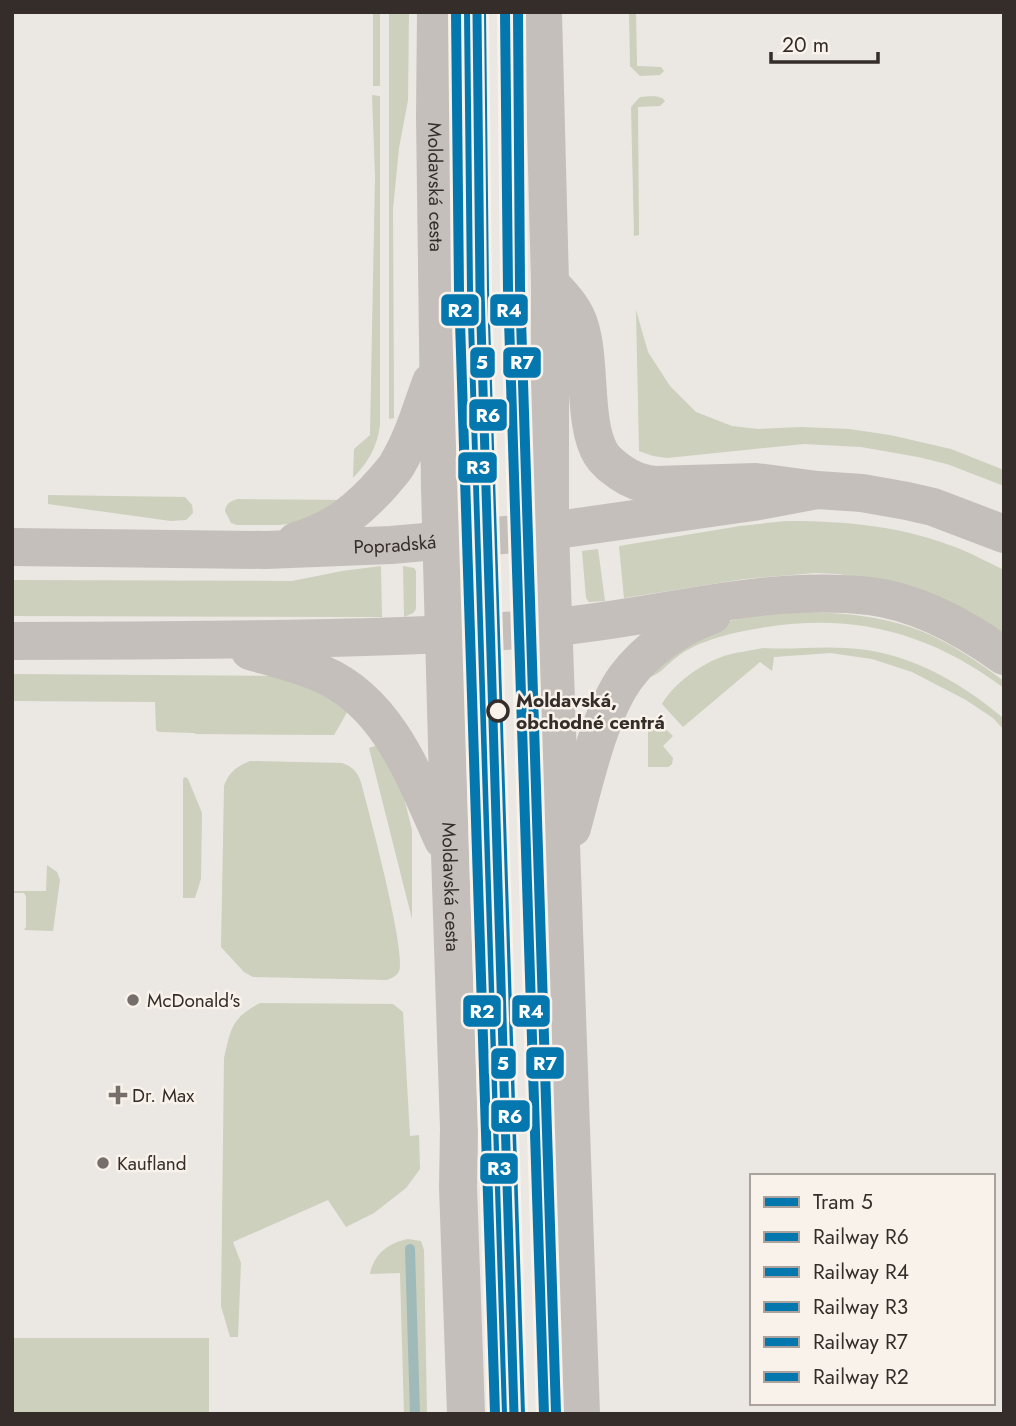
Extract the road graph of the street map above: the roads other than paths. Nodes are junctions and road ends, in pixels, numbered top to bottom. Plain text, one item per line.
1 (436, 12) edge
2 (543, 12) edge
3 (550, 283) junction
4 (440, 360) junction
5 (817, 490) junction
6 (550, 531) junction
7 (1004, 534) edge
8 (443, 540) junction
9 (12, 547) edge
10 (266, 550) junction
11 (773, 595) junction
12 (554, 627) junction
13 (444, 635) junction
14 (12, 641) edge
15 (214, 641) junction
16 (1004, 656) edge
17 (450, 854) junction
18 (562, 867) junction
19 (466, 1414) edge
20 (581, 1414) edge

1 - 4 street, Moldavská cesta
2 - 3 street
3 - 5 street
3 - 6 street
4 - 8 street, Moldavská cesta
4 - 10 street, Moldavská cesta
5 - 6 street, Popradská
5 - 7 street
6 - 8 street, Popradská
6 - 12 street
8 - 10 street, Popradská
8 - 13 street, Moldavská cesta
9 - 10 street, Popradská
11 - 12 street
11 - 16 street
11 - 18 street
12 - 13 street
12 - 18 street
13 - 15 street
13 - 17 street, Moldavská cesta
14 - 15 street
15 - 17 street
17 - 19 street, Moldavská cesta
18 - 20 street

